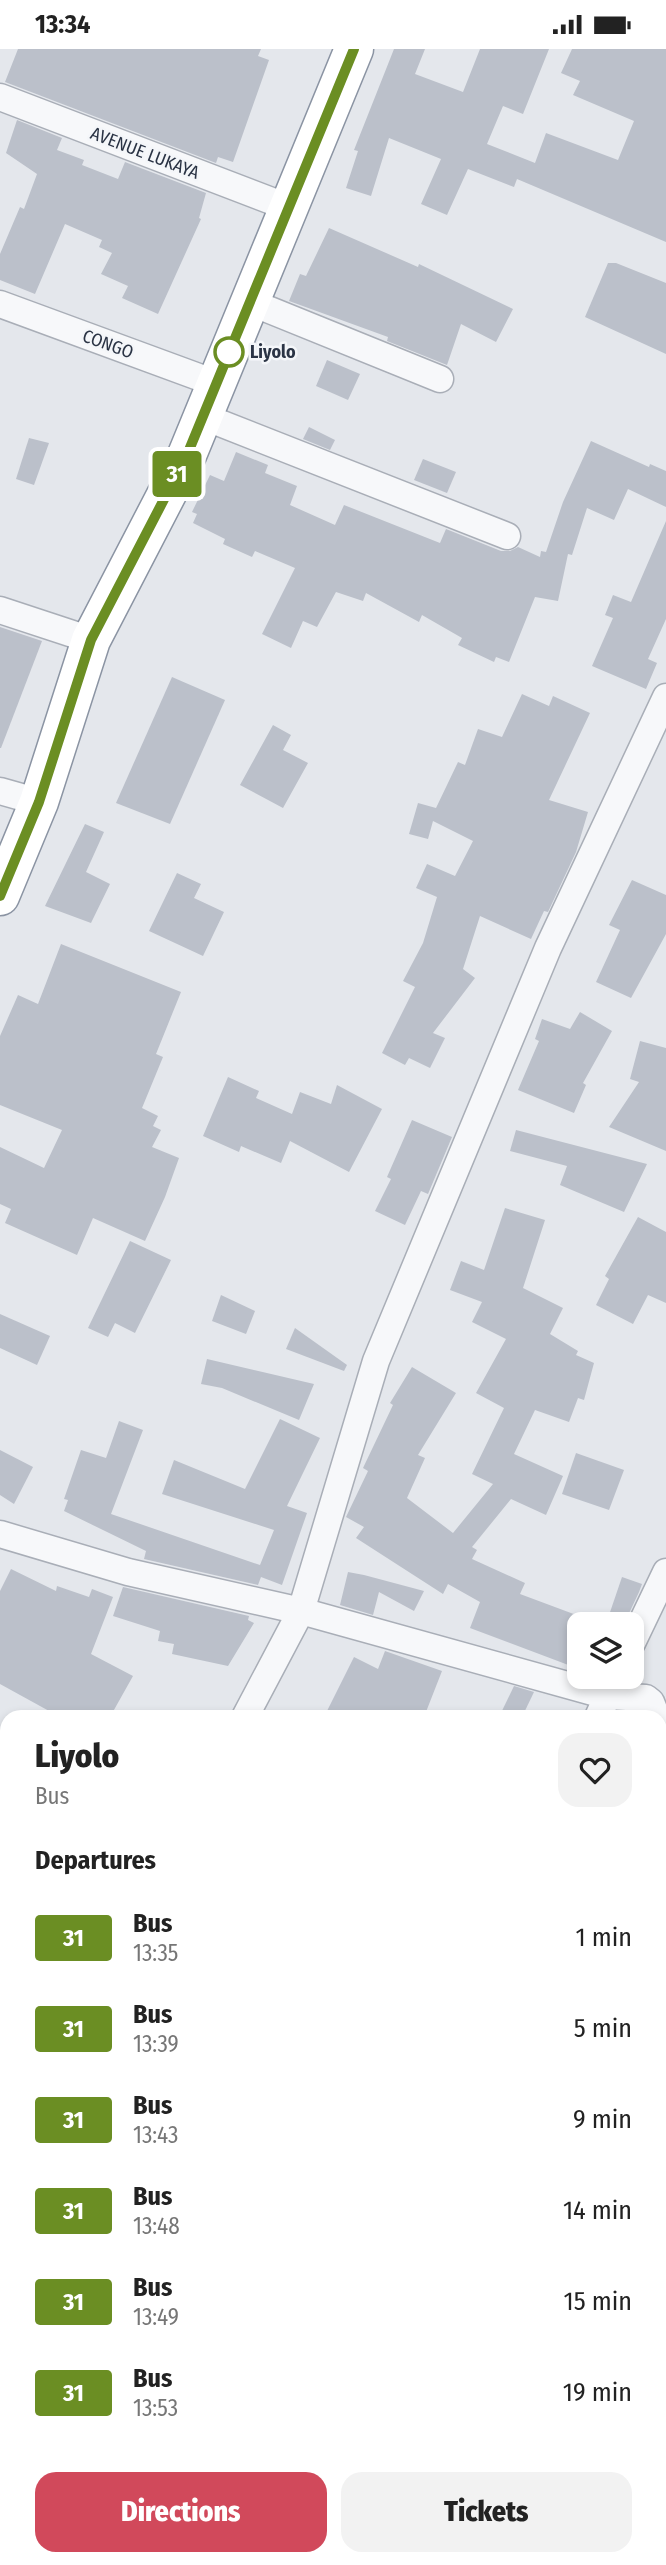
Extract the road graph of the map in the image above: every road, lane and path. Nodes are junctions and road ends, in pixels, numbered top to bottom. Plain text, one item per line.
1 (354, 49) edge
2 (0, 97) edge
3 (290, 208) junction
4 (250, 302) junction
5 (0, 304) edge
6 (440, 379) dead end
7 (209, 399) junction
8 (508, 536) dead end
9 (0, 610) edge
10 (91, 640) junction
11 (666, 697) edge
12 (0, 791) edge
13 (39, 802) junction
14 (0, 896) edge
15 (0, 1534) edge
16 (666, 1572) edge
17 (301, 1611) junction
18 (644, 1618) edge
19 (607, 1696) edge
20 (249, 1710) edge
21 (654, 1710) edge

1 - 3 highway
2 - 3 street, AVENUE LUKAYA
3 - 4 highway
4 - 6 street
4 - 7 highway
5 - 7 street, CONGO
7 - 8 street, CONGO
7 - 10 highway
9 - 10 street
10 - 13 highway
11 - 17 street
12 - 13 street
13 - 14 highway
15 - 17 street
16 - 18 street
17 - 19 street
17 - 20 street
19 - 21 street

